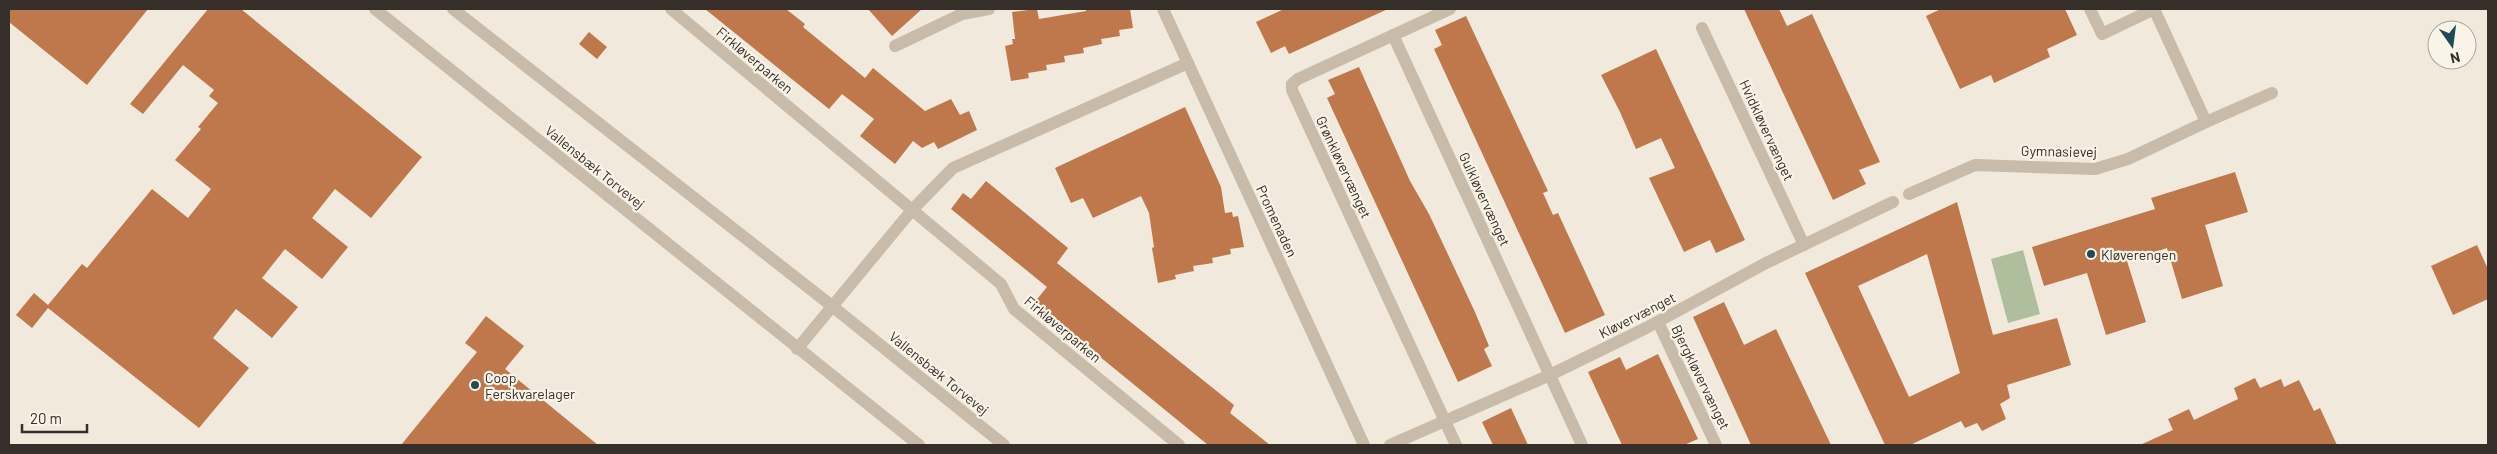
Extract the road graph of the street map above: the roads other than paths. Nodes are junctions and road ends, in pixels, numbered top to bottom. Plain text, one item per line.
1 (375, 9) edge
2 (453, 9) edge
3 (671, 9) edge
4 (989, 9) edge
5 (1163, 9) edge
6 (1450, 9) edge
7 (2090, 9) edge
8 (2154, 9) edge
9 (1702, 28) dead end
10 (1393, 35) junction
11 (895, 46) dead end
12 (1188, 63) junction
13 (2272, 93) dead end
14 (2206, 122) junction
15 (1909, 194) dead end
16 (1892, 202) dead end
17 (912, 210) junction
18 (1804, 246) junction
19 (832, 306) junction
20 (1658, 322) junction
21 (797, 349) junction
22 (1550, 375) junction
23 (1445, 421) junction
24 (918, 445) edge
25 (1004, 445) edge
26 (1178, 445) edge
27 (1364, 445) edge
28 (1390, 445) edge
29 (1456, 445) edge
30 (1582, 445) edge
31 (1716, 445) edge

1 - 21 street, Vallensbæk Torvevej
2 - 19 street, Vallensbæk Torvevej
3 - 17 street, Firkløverparken
4 - 11 street
5 - 12 street, Promenaden
6 - 10 street, Grønkløvervænget
7 - 8 street
8 - 14 street
9 - 18 street, Hvidkløvervænget
10 - 22 street, Gulkløvervænget
10 - 23 street, Grønkløvervænget
12 - 17 street
12 - 27 street, Promenaden
13 - 14 street, Gymnasievej
14 - 15 street, Gymnasievej
16 - 18 street, Kløvervænget
17 - 19 street
17 - 26 street, Firkløverparken
18 - 20 street, Kløvervænget
19 - 21 street
19 - 25 street, Vallensbæk Torvevej
20 - 22 street, Kløvervænget
20 - 31 street, Bjergkløvervænget
21 - 24 street, Vallensbæk Torvevej
22 - 23 street, Kløvervænget
22 - 30 street, Gulkløvervænget
23 - 28 street, Kløvervænget
23 - 29 street

